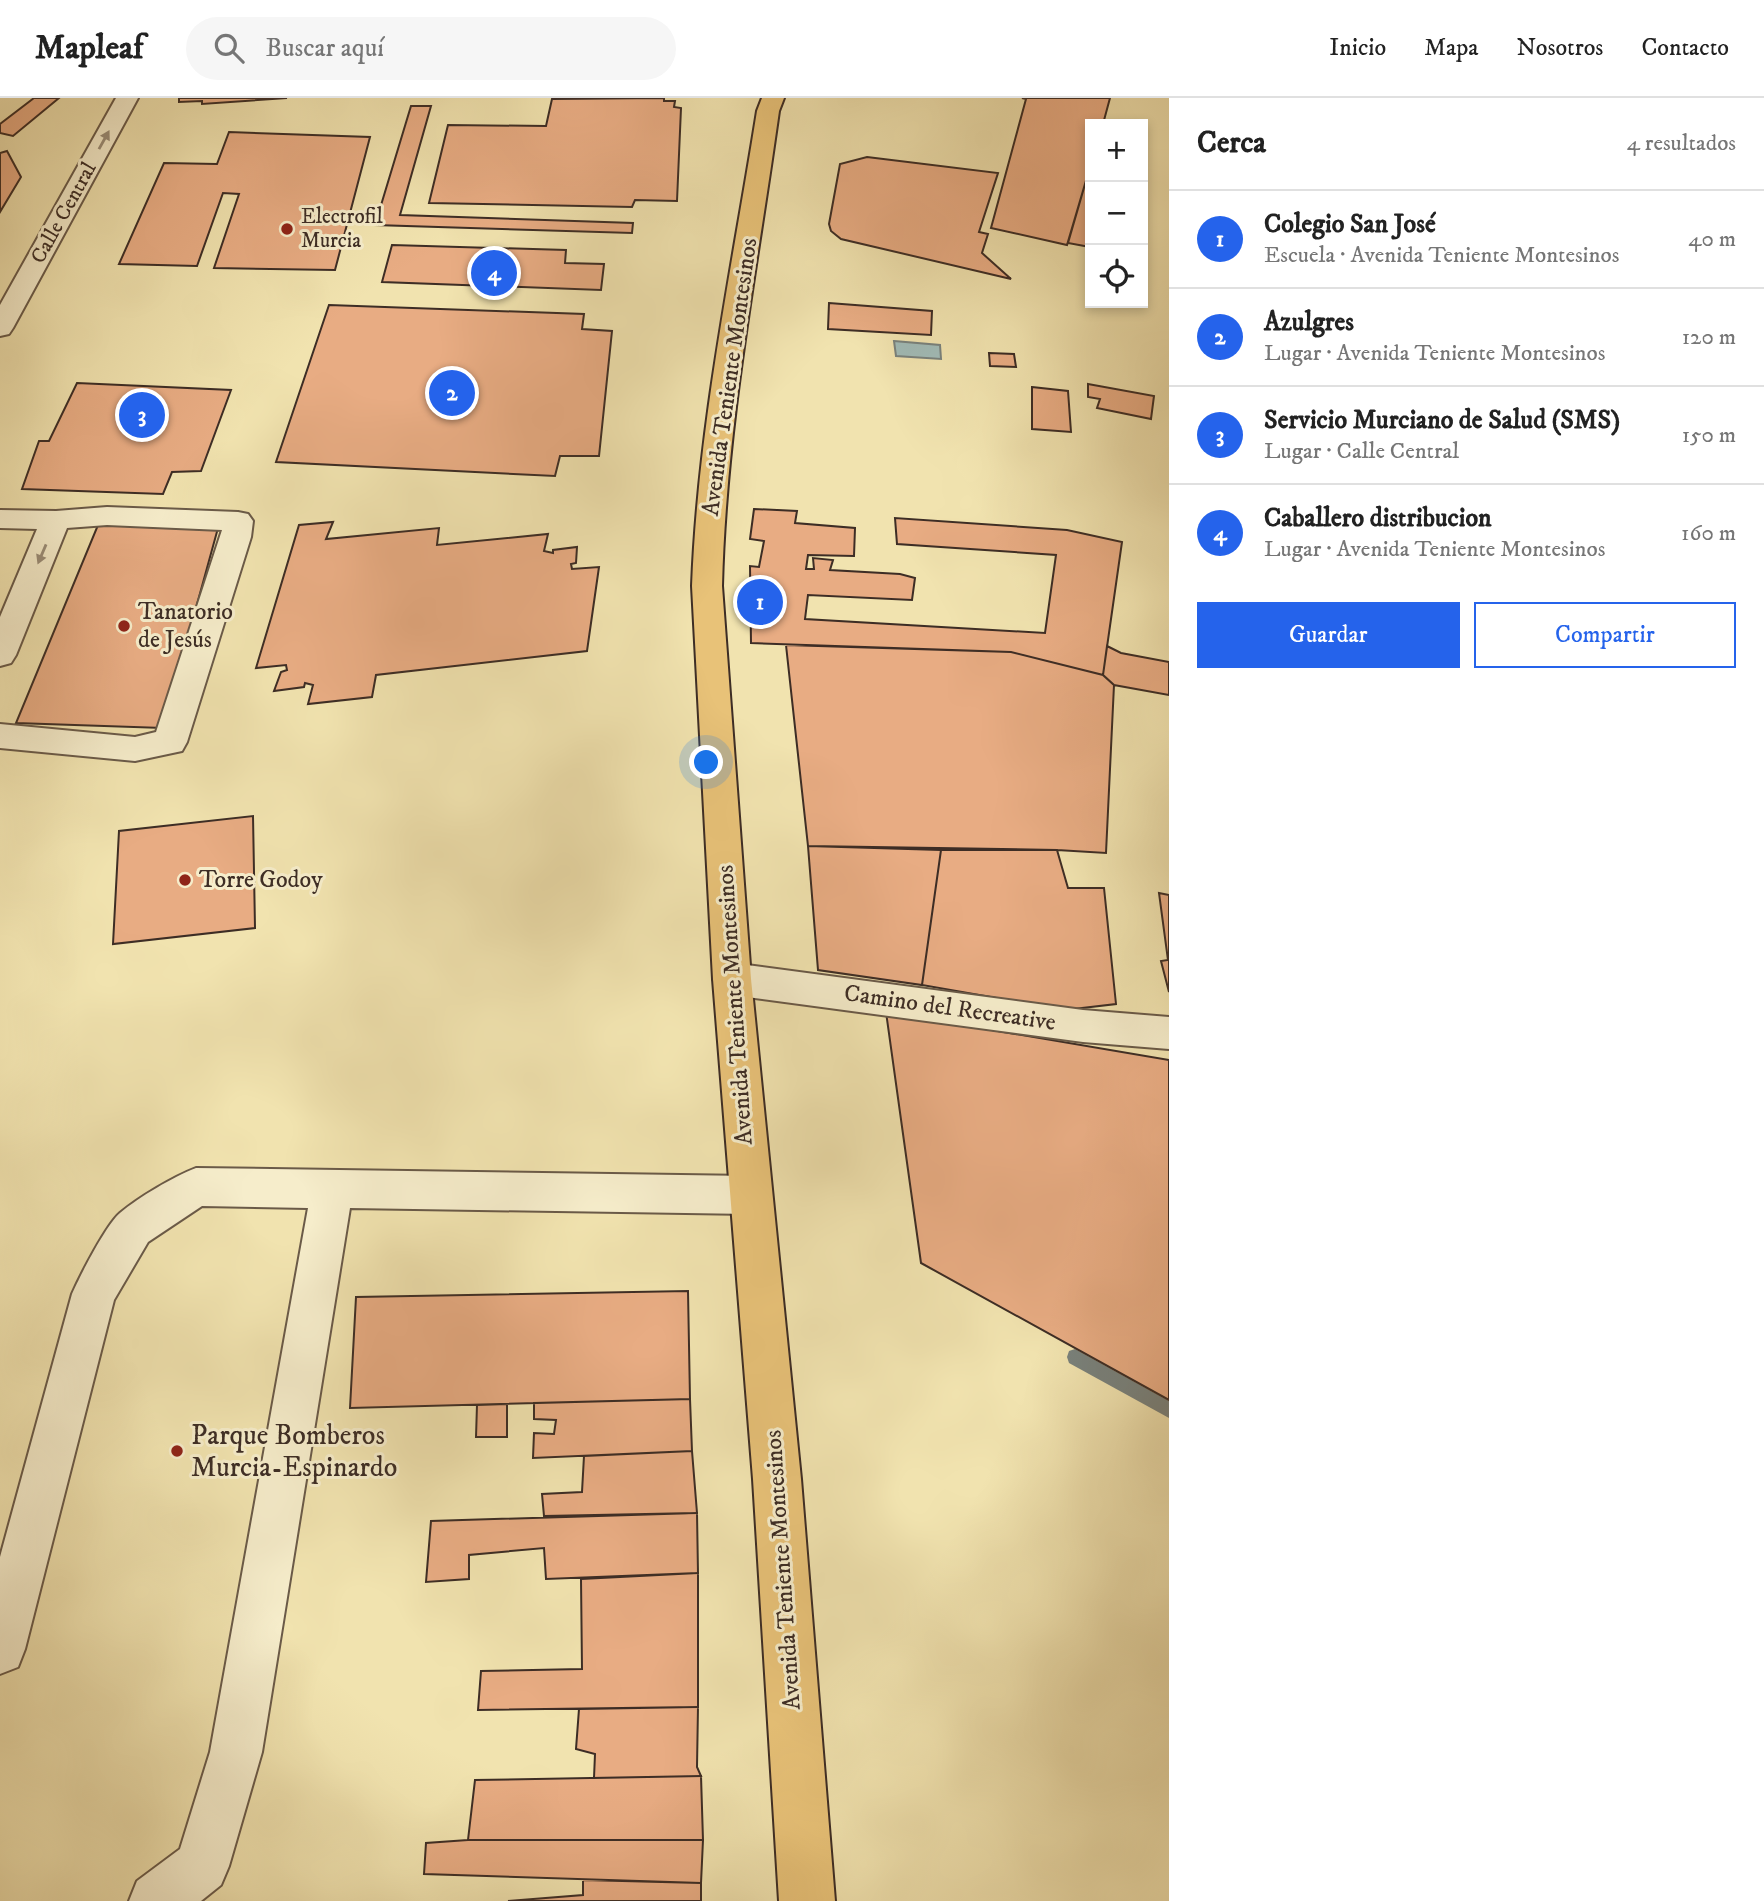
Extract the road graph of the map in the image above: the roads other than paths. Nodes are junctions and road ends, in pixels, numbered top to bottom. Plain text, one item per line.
1 (127, 98) edge
2 (769, 102) edge
3 (0, 328) edge
4 (0, 519) edge
5 (56, 520) junction
6 (0, 655) edge
7 (0, 736) edge
8 (732, 979) junction
9 (1169, 1032) edge
10 (332, 1189) junction
11 (750, 1195) junction
12 (0, 1649) edge
13 (157, 1901) edge
14 (807, 1901) edge

3 -> 1 street, Calle Central
2 - 8 main road, Avenida Teniente Montesinos
4 - 5 street
5 -> 6 street
5 - 7 street
8 - 9 street, Camino del Recreative
8 - 11 main road, Avenida Teniente Montesinos
10 - 11 street
10 - 12 street
10 - 13 street
11 - 14 main road, Avenida Teniente Montesinos

